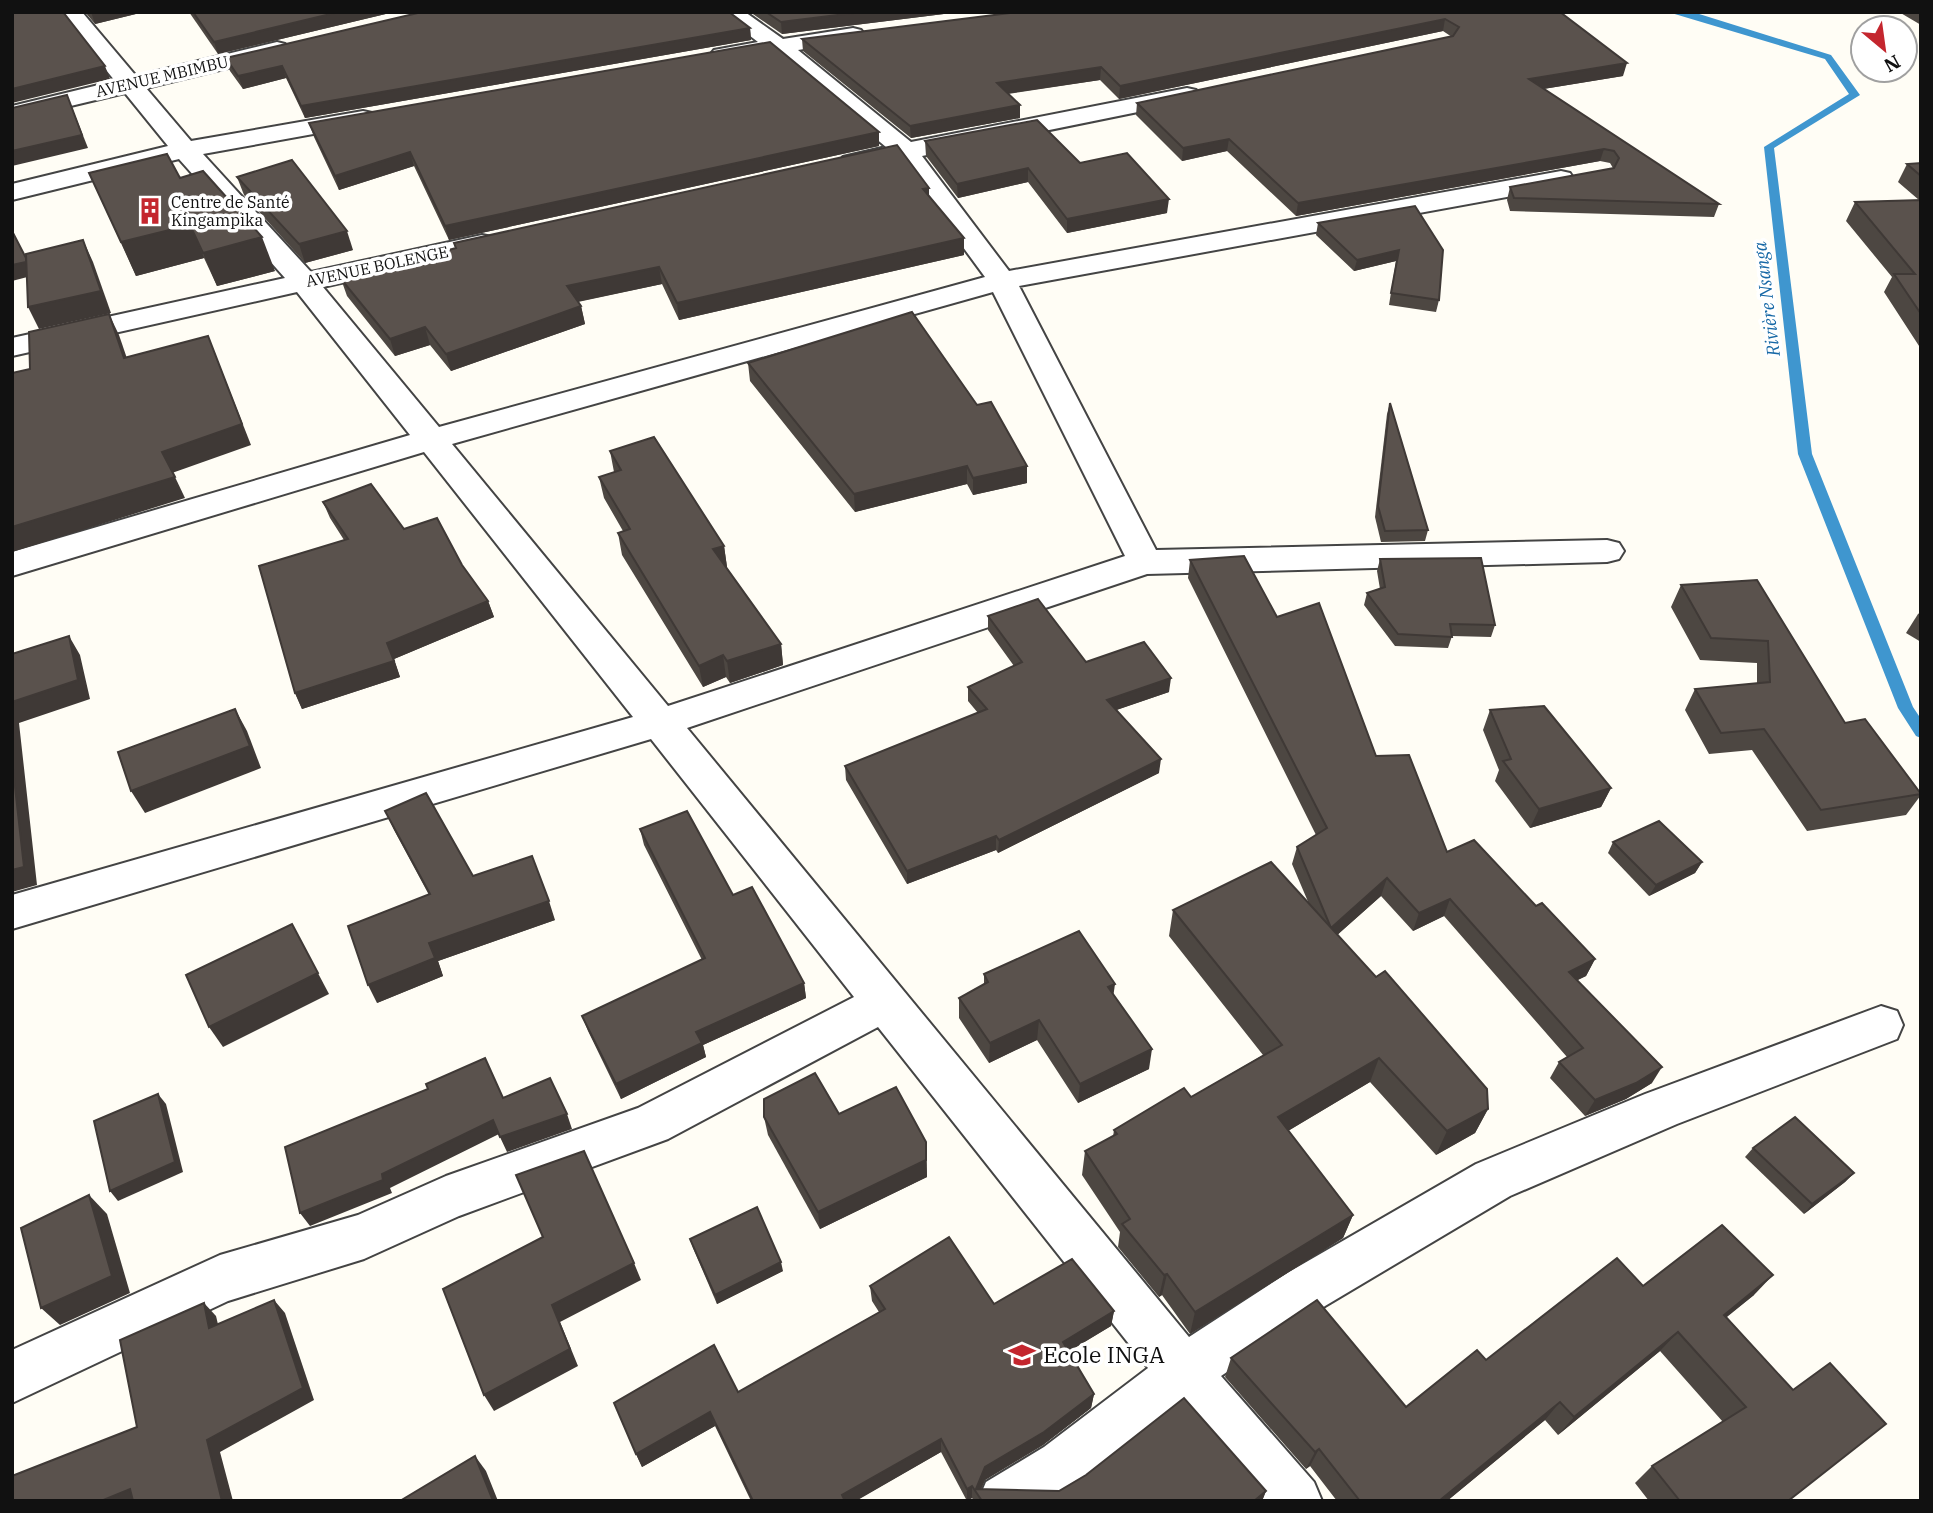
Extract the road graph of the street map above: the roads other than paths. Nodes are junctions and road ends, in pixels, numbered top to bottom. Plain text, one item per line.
1 (70, 12) edge
2 (730, 12) edge
3 (874, 33) edge
4 (303, 43) edge
5 (777, 45) junction
6 (695, 60) edge
7 (131, 83) junction
8 (1216, 89) edge
9 (12, 113) edge
10 (391, 113) edge
11 (185, 150) junction
12 (905, 150) junction
13 (823, 168) edge
14 (1586, 174) edge
15 (12, 192) edge
16 (509, 237) edge
17 (1002, 281) junction
18 (304, 282) junction
19 (12, 347) edge
20 (429, 440) junction
21 (1607, 551) dead end
22 (1145, 562) junction
23 (12, 564) edge
24 (659, 723) junction
25 (12, 912) edge
26 (886, 1002) junction
27 (1881, 1025) dead end
28 (1183, 1371) junction
29 (12, 1377) edge
30 (1005, 1501) edge
31 (1295, 1501) edge

1 - 7 street
2 - 5 street
3 - 5 street
4 - 7 street, AVENUE MBIMBU
5 - 6 street
5 - 12 street
7 - 9 street, AVENUE MBIMBU
7 - 11 street
8 - 12 street
10 - 11 street
11 - 15 street
11 - 18 street
12 - 13 street
12 - 17 street
14 - 17 street
16 - 18 street, AVENUE BOLENGE
17 - 20 street
17 - 22 street
18 - 19 street, AVENUE BOLENGE
18 - 20 street
20 - 23 street
20 - 24 street
21 - 22 street
22 - 24 street
24 - 25 street
24 - 26 street
26 - 28 street
26 - 29 street
27 - 28 street
28 - 30 street
28 - 31 street

